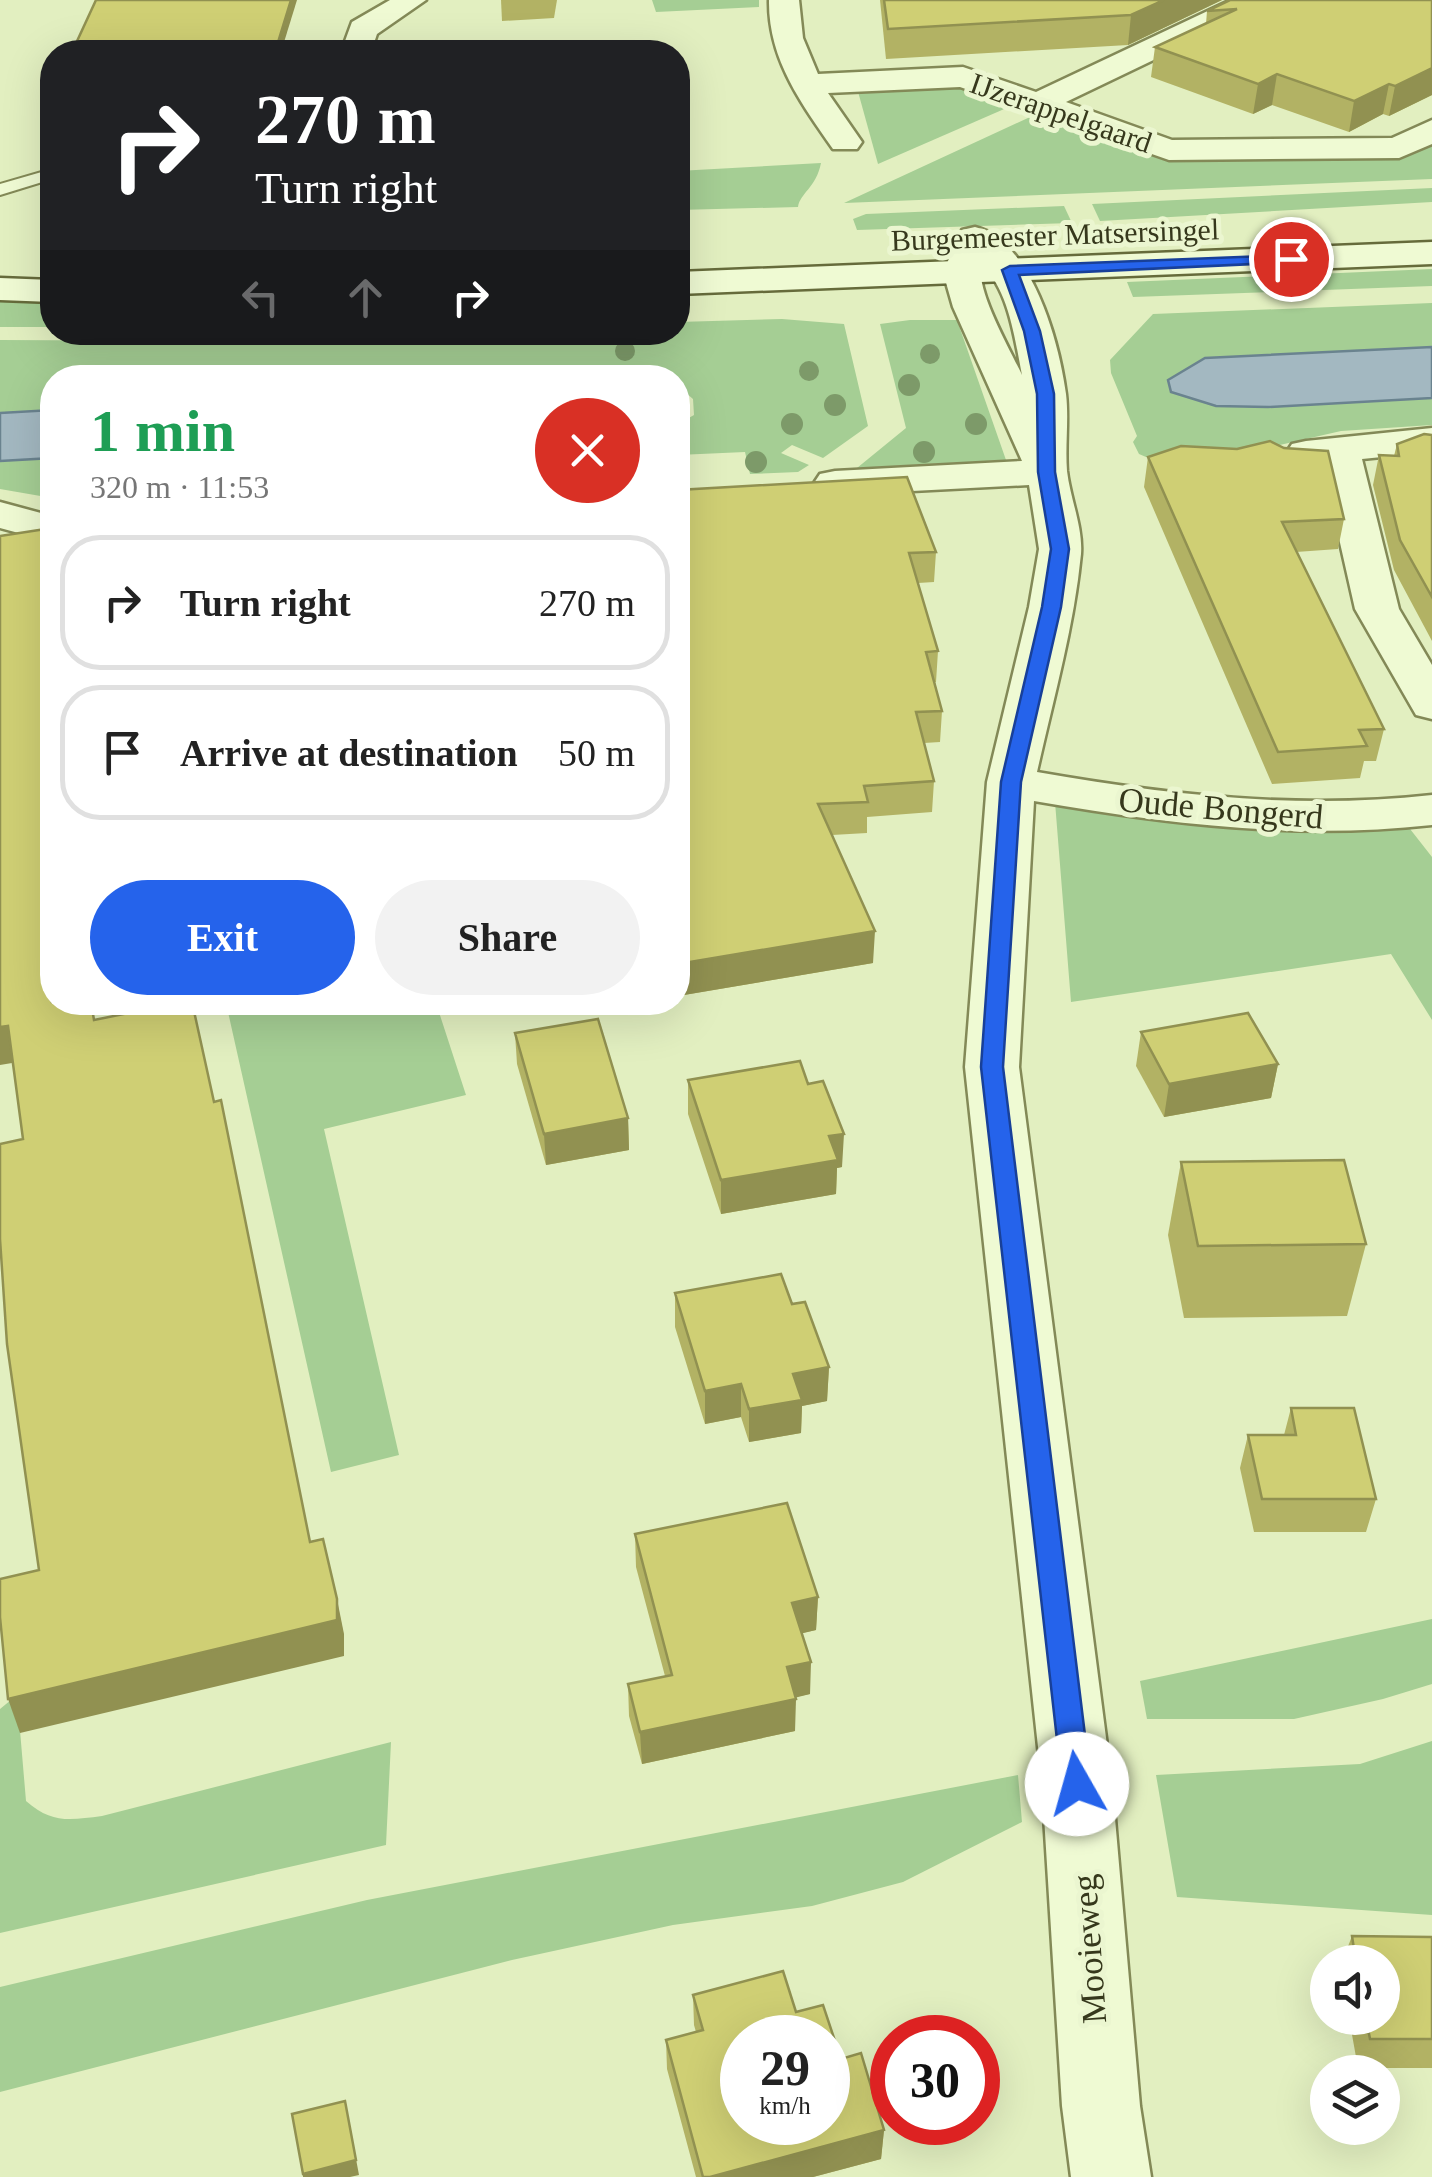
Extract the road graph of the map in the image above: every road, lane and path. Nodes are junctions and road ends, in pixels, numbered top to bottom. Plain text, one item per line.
1 (412, 0) edge
2 (784, 0) edge
3 (1255, 0) edge
4 (359, 40) edge
5 (806, 84) junction
6 (1039, 103) junction
7 (1432, 130) edge
8 (844, 142) dead end
9 (40, 178) edge
10 (0, 190) edge
11 (1432, 220) edge
12 (975, 238) junction
13 (775, 245) dead end
14 (1432, 253) edge
15 (1010, 270) junction
16 (961, 272) junction
17 (690, 282) edge
18 (0, 289) edge
19 (40, 291) edge
20 (1432, 440) edge
21 (1340, 452) junction
22 (1263, 455) edge
23 (1046, 472) junction
24 (789, 486) edge
25 (0, 515) edge
26 (40, 528) edge
27 (40, 535) edge
28 (0, 543) edge
29 (1432, 704) edge
30 (1011, 782) junction
31 (1432, 810) edge
32 (1111, 2177) edge

1 - 4 street
2 - 5 street
3 - 6 street
5 - 6 street, IJzerappelgaard
5 - 8 street
6 - 7 street, IJzerappelgaard
9 - 10 lane
11 - 12 street, Burgemeester Matsersingel
12 - 13 street, Burgemeester Matsersingel
12 - 15 street, Mooieweg
12 - 16 street
14 - 15 street, Burgemeester Matsersingel
15 - 16 street, Burgemeester Matsersingel
15 - 23 street, Mooieweg
16 - 17 street, Burgemeester Matsersingel
16 - 23 street, Mooieweg
18 - 19 street
20 - 21 street
21 - 22 street
21 - 29 street
23 - 24 street
23 - 30 street, Mooieweg
25 - 26 street
27 - 28 street
30 - 31 street, Oude Bongerd
30 - 32 street, Mooieweg

